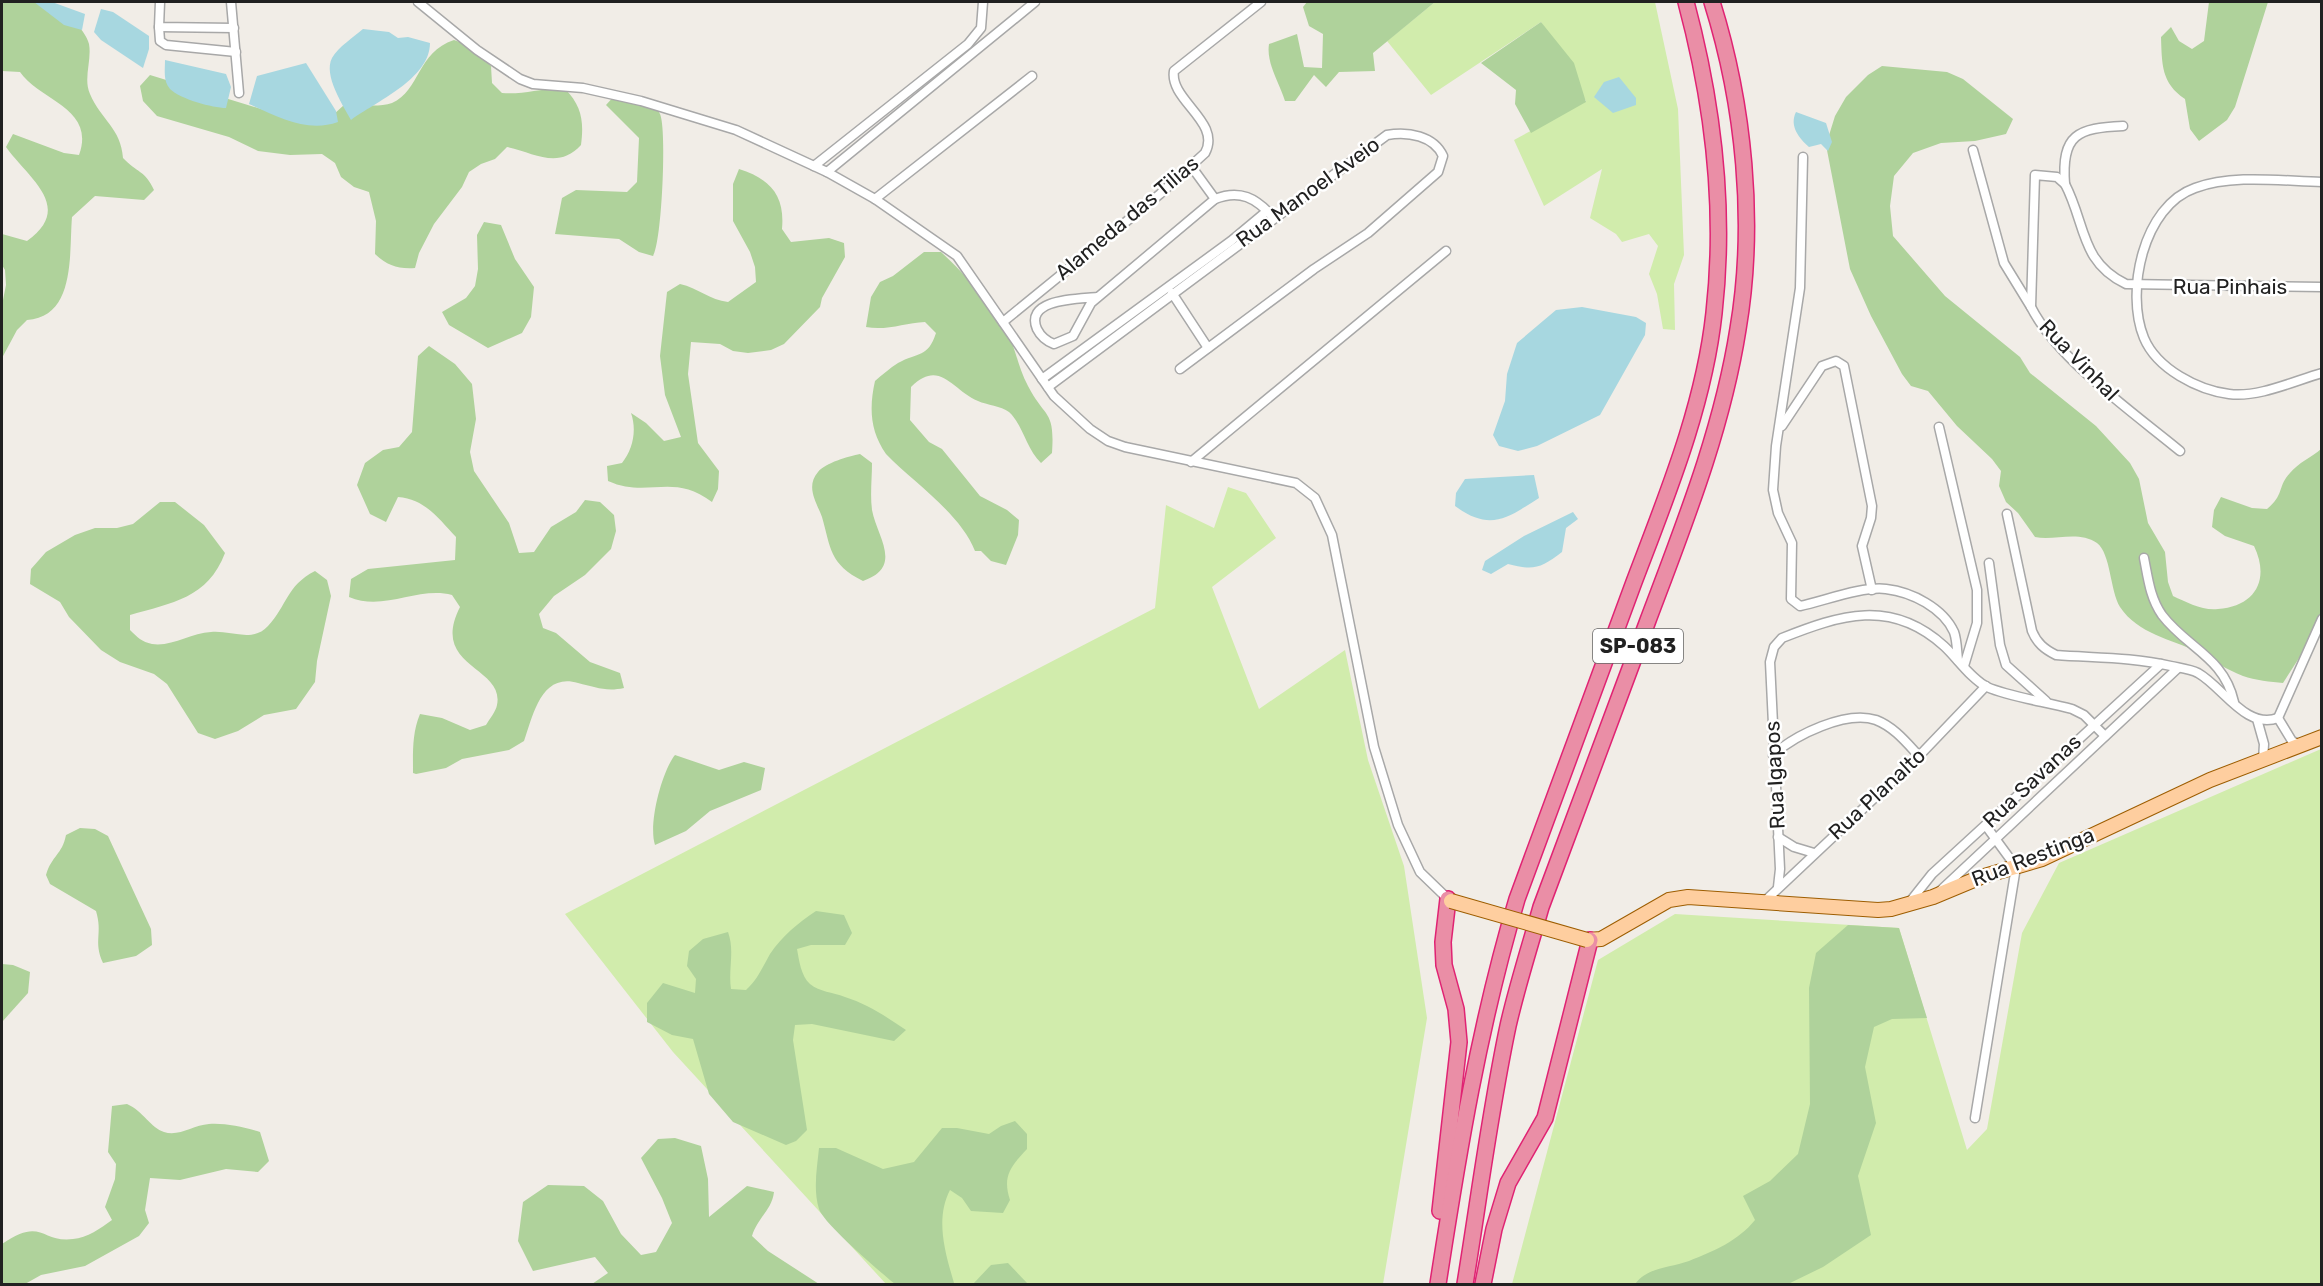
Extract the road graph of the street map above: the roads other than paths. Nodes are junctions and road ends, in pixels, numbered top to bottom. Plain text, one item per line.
1 (160, 2) edge
2 (231, 2) edge
3 (418, 2) edge
4 (983, 2) edge
5 (1035, 2) edge
6 (1261, 2) edge
7 (1686, 2) edge
8 (1712, 2) edge
9 (159, 27) junction
10 (234, 28) junction
11 (236, 52) junction
12 (1032, 76) dead end
13 (239, 93) dead end
14 (2123, 126) dead end
15 (1973, 150) dead end
16 (1803, 157) dead end
17 (813, 166) junction
18 (1191, 166) junction
19 (827, 172) junction
20 (2322, 182) edge
21 (2065, 184) junction
22 (875, 199) junction
23 (1215, 199) junction
24 (1270, 214) junction
25 (1446, 251) dead end
26 (2138, 286) junction
27 (2322, 287) edge
28 (1172, 293) junction
29 (1097, 297) junction
30 (2031, 307) junction
31 (1003, 322) junction
32 (1208, 348) junction
33 (1180, 369) dead end
34 (2322, 373) edge
35 (1042, 379) junction
36 (1048, 387) junction
37 (1939, 427) dead end
38 (1780, 429) junction
39 (2180, 451) dead end
40 (1191, 462) junction
41 (2007, 514) dead end
42 (2144, 558) dead end
43 (1989, 563) dead end
44 (1872, 590) junction
45 (2322, 619) edge
46 (1961, 663) junction
47 (2161, 664) junction
48 (2178, 668) junction
49 (1986, 686) junction
50 (2046, 701) junction
51 (2234, 702) junction
52 (2278, 718) junction
53 (2257, 719) junction
54 (2094, 724) junction
55 (2105, 736) junction
56 (2322, 737) edge
57 (2300, 745) junction
58 (1773, 755) junction
59 (1919, 756) junction
60 (2263, 760) junction
61 (1986, 826) junction
62 (1778, 837) junction
63 (1996, 840) junction
64 (1814, 853) junction
65 (2016, 867) junction
66 (1778, 887) junction
67 (1933, 897) junction
68 (1449, 900) junction
69 (1766, 900) junction
70 (1909, 903) junction
71 (1589, 940) junction
72 (1975, 1118) dead end
73 (1436, 1284) edge
74 (1465, 1284) edge
75 (1483, 1284) edge

1 - 9 street
2 - 10 street
3 - 17 street
4 - 17 street
5 - 19 street
6 - 18 street, Alameda das Tilias
7 - 73 highway, SP-083
8 - 74 highway, SP-083
9 - 10 street
9 - 11 street
10 - 11 street
11 - 13 street
12 - 22 street
14 - 21 street
15 - 30 street
16 - 38 street
17 - 19 street
18 - 23 street
18 - 31 street, Alameda das Tilias
19 - 22 street
20 - 26 street
21 - 26 street
21 - 30 street, Rua Vinhal
22 - 31 street
23 - 24 street
23 - 29 street
24 - 28 street, Rua Manoel Aveio
24 - 32 street, Rua Manoel Aveio
24 - 35 street
25 - 40 street
26 - 27 street, Rua Pinhais
26 - 34 street
28 - 32 street
28 - 36 street, Rua Manoel Aveio
29 - 29 street
30 - 39 street, Rua Vinhal
31 - 35 street
32 - 33 street, Rua Manoel Aveio
35 - 36 street
36 - 40 street
37 - 46 street
38 - 44 street
38 - 44 street
40 - 68 street
41 - 47 street
42 - 51 street
43 - 50 street
44 - 46 street
45 - 52 street
46 - 49 street
46 - 58 street, Rua Igapos
47 - 48 street
47 - 54 street, Rua Savanas
48 - 51 street
48 - 55 street, Rua Savanas
49 - 50 street
49 - 59 street, Rua Planalto
50 - 54 street
51 - 53 street
52 - 53 street
52 - 57 street
53 - 60 street
54 - 55 street
54 - 61 street, Rua Savanas
55 - 63 street, Rua Savanas
56 - 57 main road, Rua Restinga
57 - 60 main road, Rua Restinga
58 - 59 street
58 - 62 street, Rua Igapos
59 - 64 street, Rua Planalto
60 - 65 main road, Rua Restinga
61 - 63 street
61 - 70 street, Rua Savanas
62 - 64 street
62 - 66 street, Rua Igapos
63 - 65 street
63 - 67 street, Rua Savanas
64 - 66 street, Rua Planalto
65 - 67 main road, Rua Restinga
65 - 72 street
66 - 69 street, Rua Planalto
67 - 70 main road, Rua Restinga
68 - 71 main road, bridge
68 - 73 highway
69 - 70 main road, Rua Restinga
69 - 71 main road, Rua Restinga
71 - 75 highway

